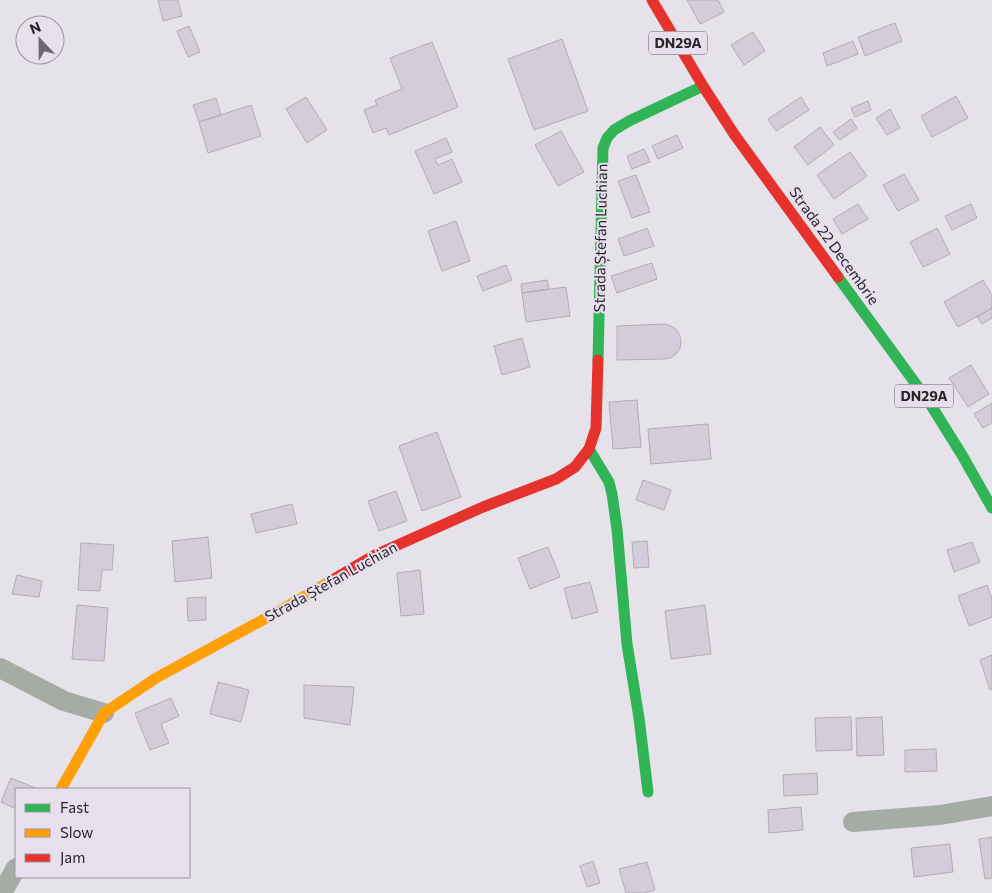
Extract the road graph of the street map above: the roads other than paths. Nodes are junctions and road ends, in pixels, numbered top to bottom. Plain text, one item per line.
1 (652, 0) edge
2 (704, 86) junction
3 (589, 449) junction
4 (992, 508) edge
5 (0, 668) edge
6 (104, 713) junction
7 (61, 788) edge
8 (648, 792) dead end
9 (992, 806) edge
10 (854, 822) dead end
11 (15, 870) edge
12 (2, 893) edge

1 - 2 street, Strada 22 Decembrie / DN29A
2 - 3 street, Strada Ștefan Luchian
2 - 4 street, Strada 22 Decembrie / DN29A
3 - 6 street, Strada Ștefan Luchian
3 - 8 street
5 - 6 street
6 - 7 street, Strada Ștefan Luchian
9 - 10 street
11 - 12 street

